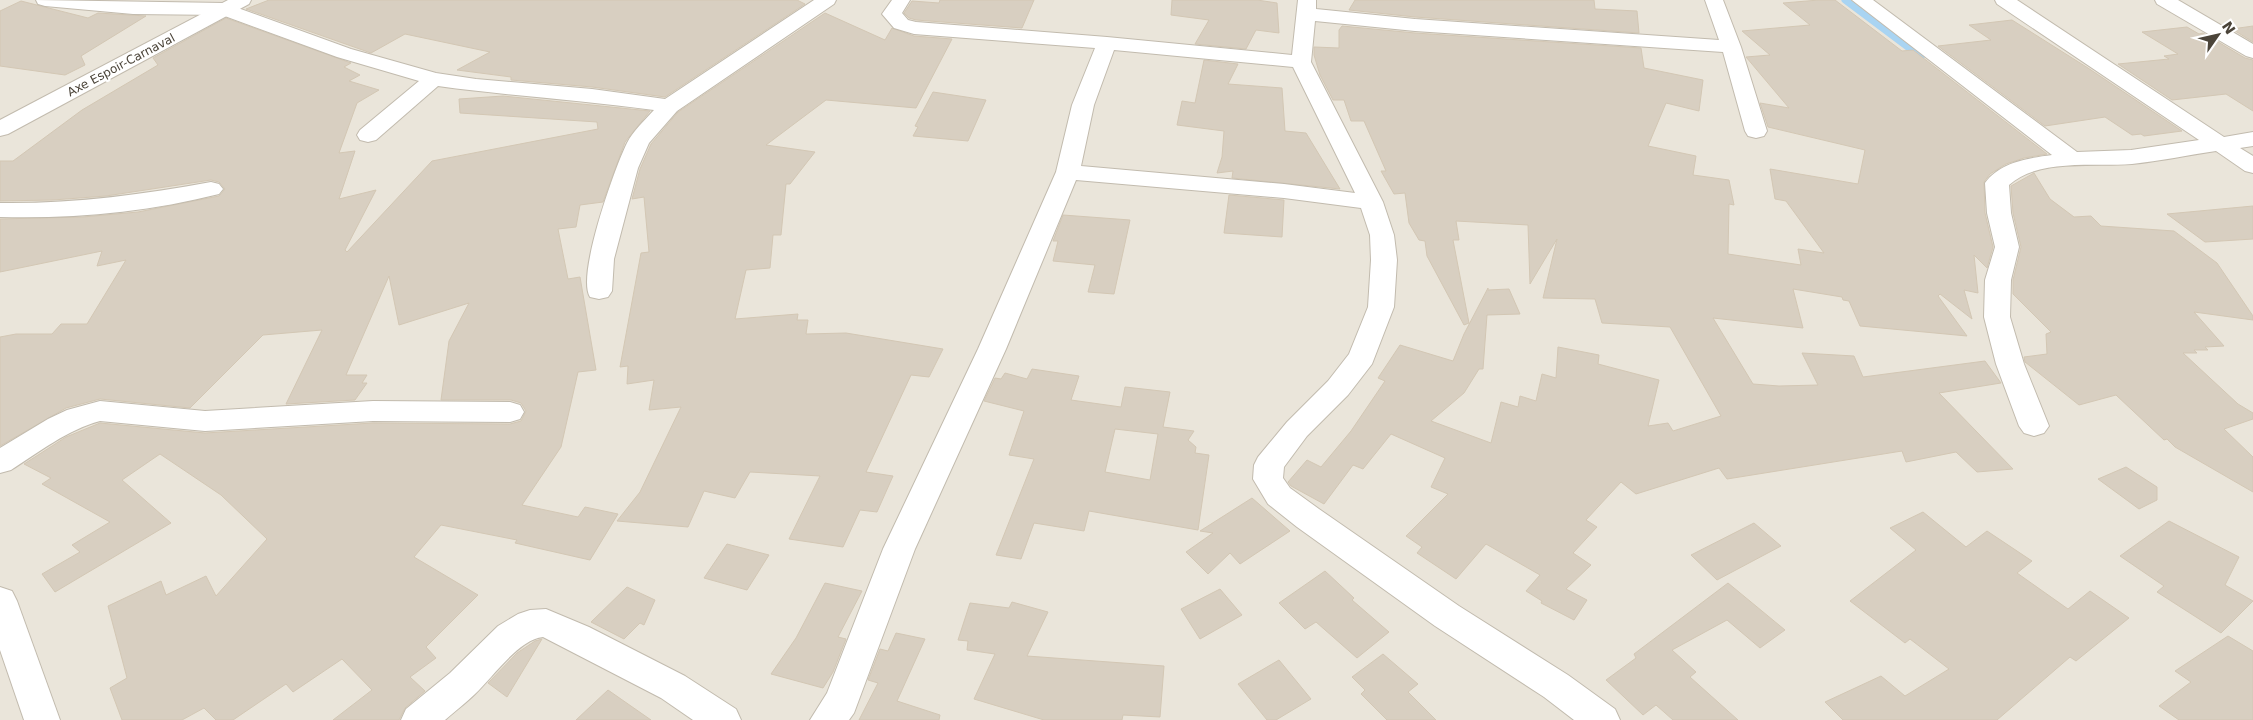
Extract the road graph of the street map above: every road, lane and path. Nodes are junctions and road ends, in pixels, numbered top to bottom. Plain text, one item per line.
1 (45, 0) edge
2 (827, 0) edge
3 (901, 0) edge
4 (1714, 0) edge
5 (1861, 0) edge
6 (2004, 0) edge
7 (2164, 0) edge
8 (233, 5) edge
9 (1307, 7) edge
10 (1107, 43) junction
11 (1731, 47) junction
12 (2253, 52) edge
13 (1301, 62) junction
14 (434, 79) junction
15 (669, 106) junction
16 (0, 129) edge
17 (1756, 131) dead end
18 (368, 134) dead end
19 (2253, 139) edge
20 (2219, 143) junction
21 (2072, 159) junction
22 (2253, 166) edge
23 (1068, 172) junction
24 (211, 189) dead end
25 (1371, 202) junction
26 (0, 210) edge
27 (598, 290) dead end
28 (510, 412) dead end
29 (2034, 426) dead end
30 (0, 462) edge
31 (0, 601) edge
32 (42, 720) edge
33 (419, 720) edge
34 (724, 720) edge
35 (828, 720) edge
36 (1602, 720) edge

1 - 8 street
2 - 15 street
3 - 10 street
4 - 11 street
5 - 21 street
6 - 20 street
7 - 12 street
8 - 14 street
8 - 16 street, Axe Espoir-Carnaval
9 - 11 street
9 - 13 street
10 - 13 street
10 - 23 street
11 - 17 street
13 - 25 street
14 - 15 street
14 - 18 street
15 - 27 street
19 - 20 street
20 - 21 street
20 - 22 street
21 - 29 street
23 - 25 street
23 - 35 street
24 - 26 street
25 - 36 street
28 - 30 street
31 - 32 street
33 - 34 street

